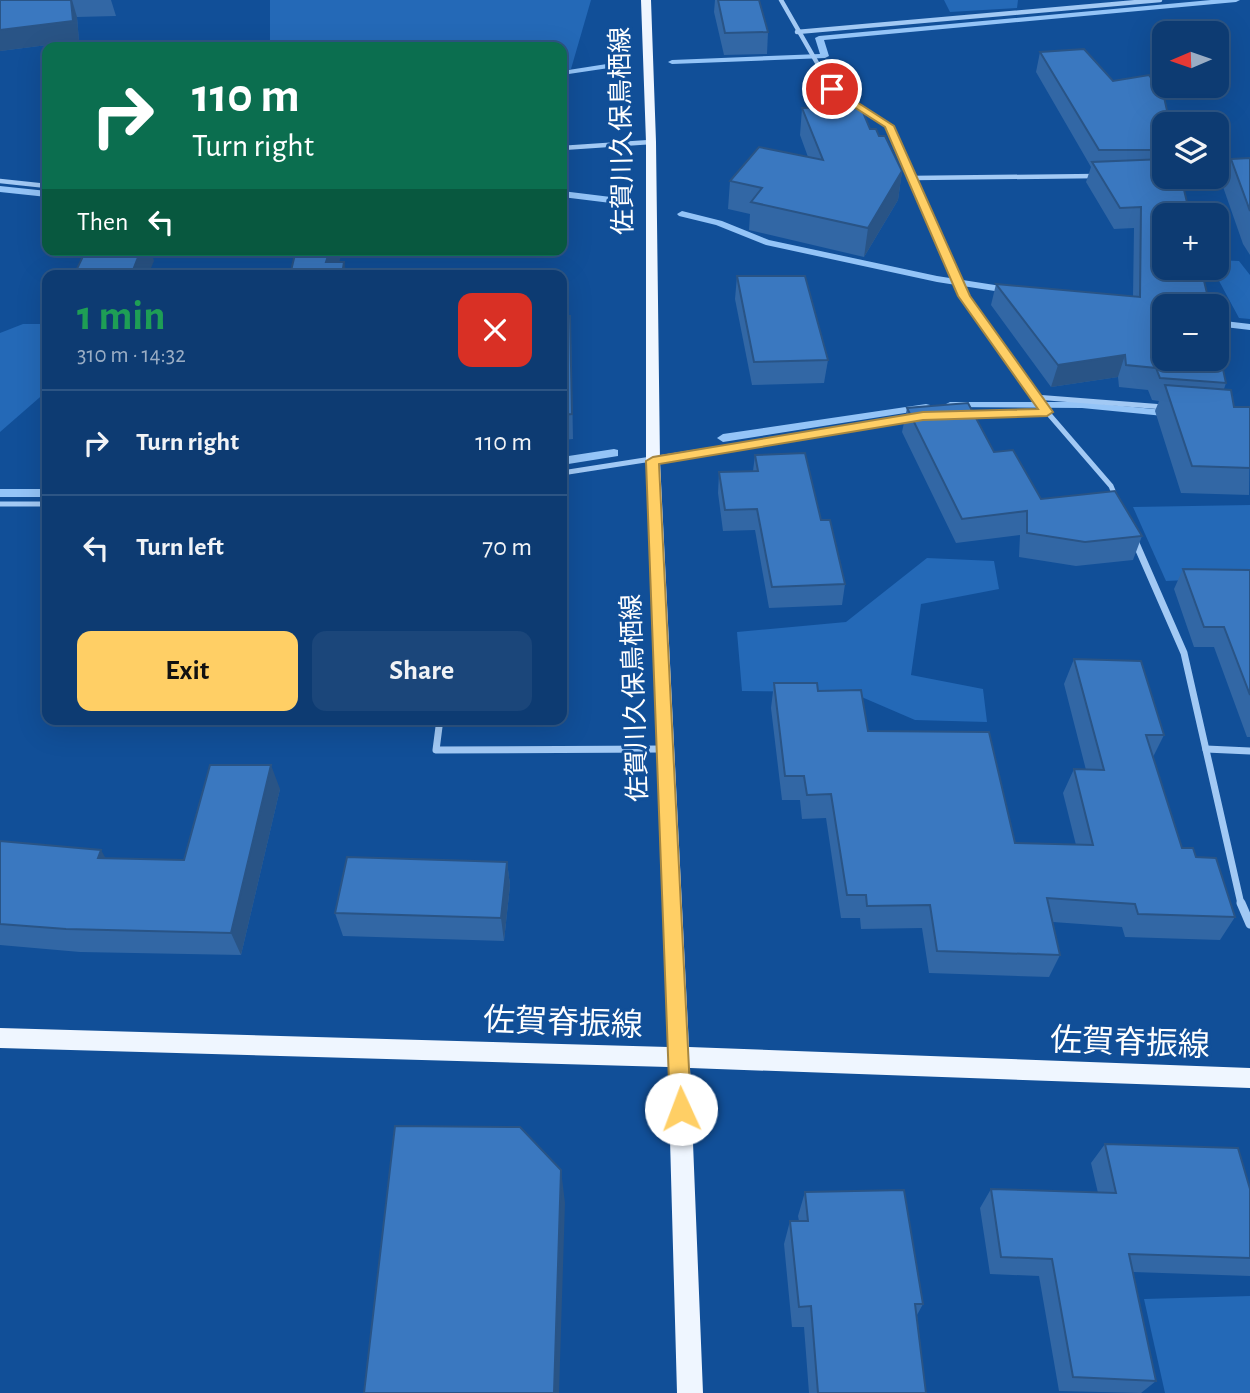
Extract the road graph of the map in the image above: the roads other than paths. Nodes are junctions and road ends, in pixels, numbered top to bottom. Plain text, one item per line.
1 (646, 0) edge
2 (781, 0) edge
3 (1160, 0) edge
4 (797, 32) junction
5 (651, 142) junction
6 (567, 148) edge
7 (1229, 174) edge
8 (1250, 174) edge
9 (1108, 176) edge
10 (912, 178) junction
11 (0, 181) edge
12 (42, 185) edge
13 (1035, 397) junction
14 (1170, 407) edge
15 (1047, 412) junction
16 (965, 415) edge
17 (923, 416) edge
18 (653, 461) junction
19 (567, 472) edge
20 (0, 504) edge
21 (42, 504) edge
22 (1121, 510) edge
23 (1132, 534) edge
24 (439, 725) edge
25 (664, 749) junction
26 (1206, 749) junction
27 (1250, 751) edge
28 (1250, 924) edge
29 (0, 1038) edge
30 (679, 1057) junction
31 (1250, 1079) edge
32 (690, 1393) edge

1 - 5 main road, 佐賀川久保鳥栖線
2 - 4 street
3 - 4 street
4 - 10 street
5 - 6 street
5 - 18 main road, 佐賀川久保鳥栖線
7 - 8 street
9 - 10 street
10 - 13 street
11 - 12 street
13 - 14 street
13 - 15 street
15 - 16 street
15 - 22 street
17 - 18 street
18 - 19 street
18 - 25 main road, 佐賀川久保鳥栖線
20 - 21 street
23 - 26 street
24 - 25 street
25 - 30 main road, 佐賀川久保鳥栖線
26 - 27 street
26 - 28 street
29 - 30 main road, 佐賀脊振線
30 - 31 main road, 佐賀脊振線
30 - 32 main road, 佐賀川久保鳥栖線

